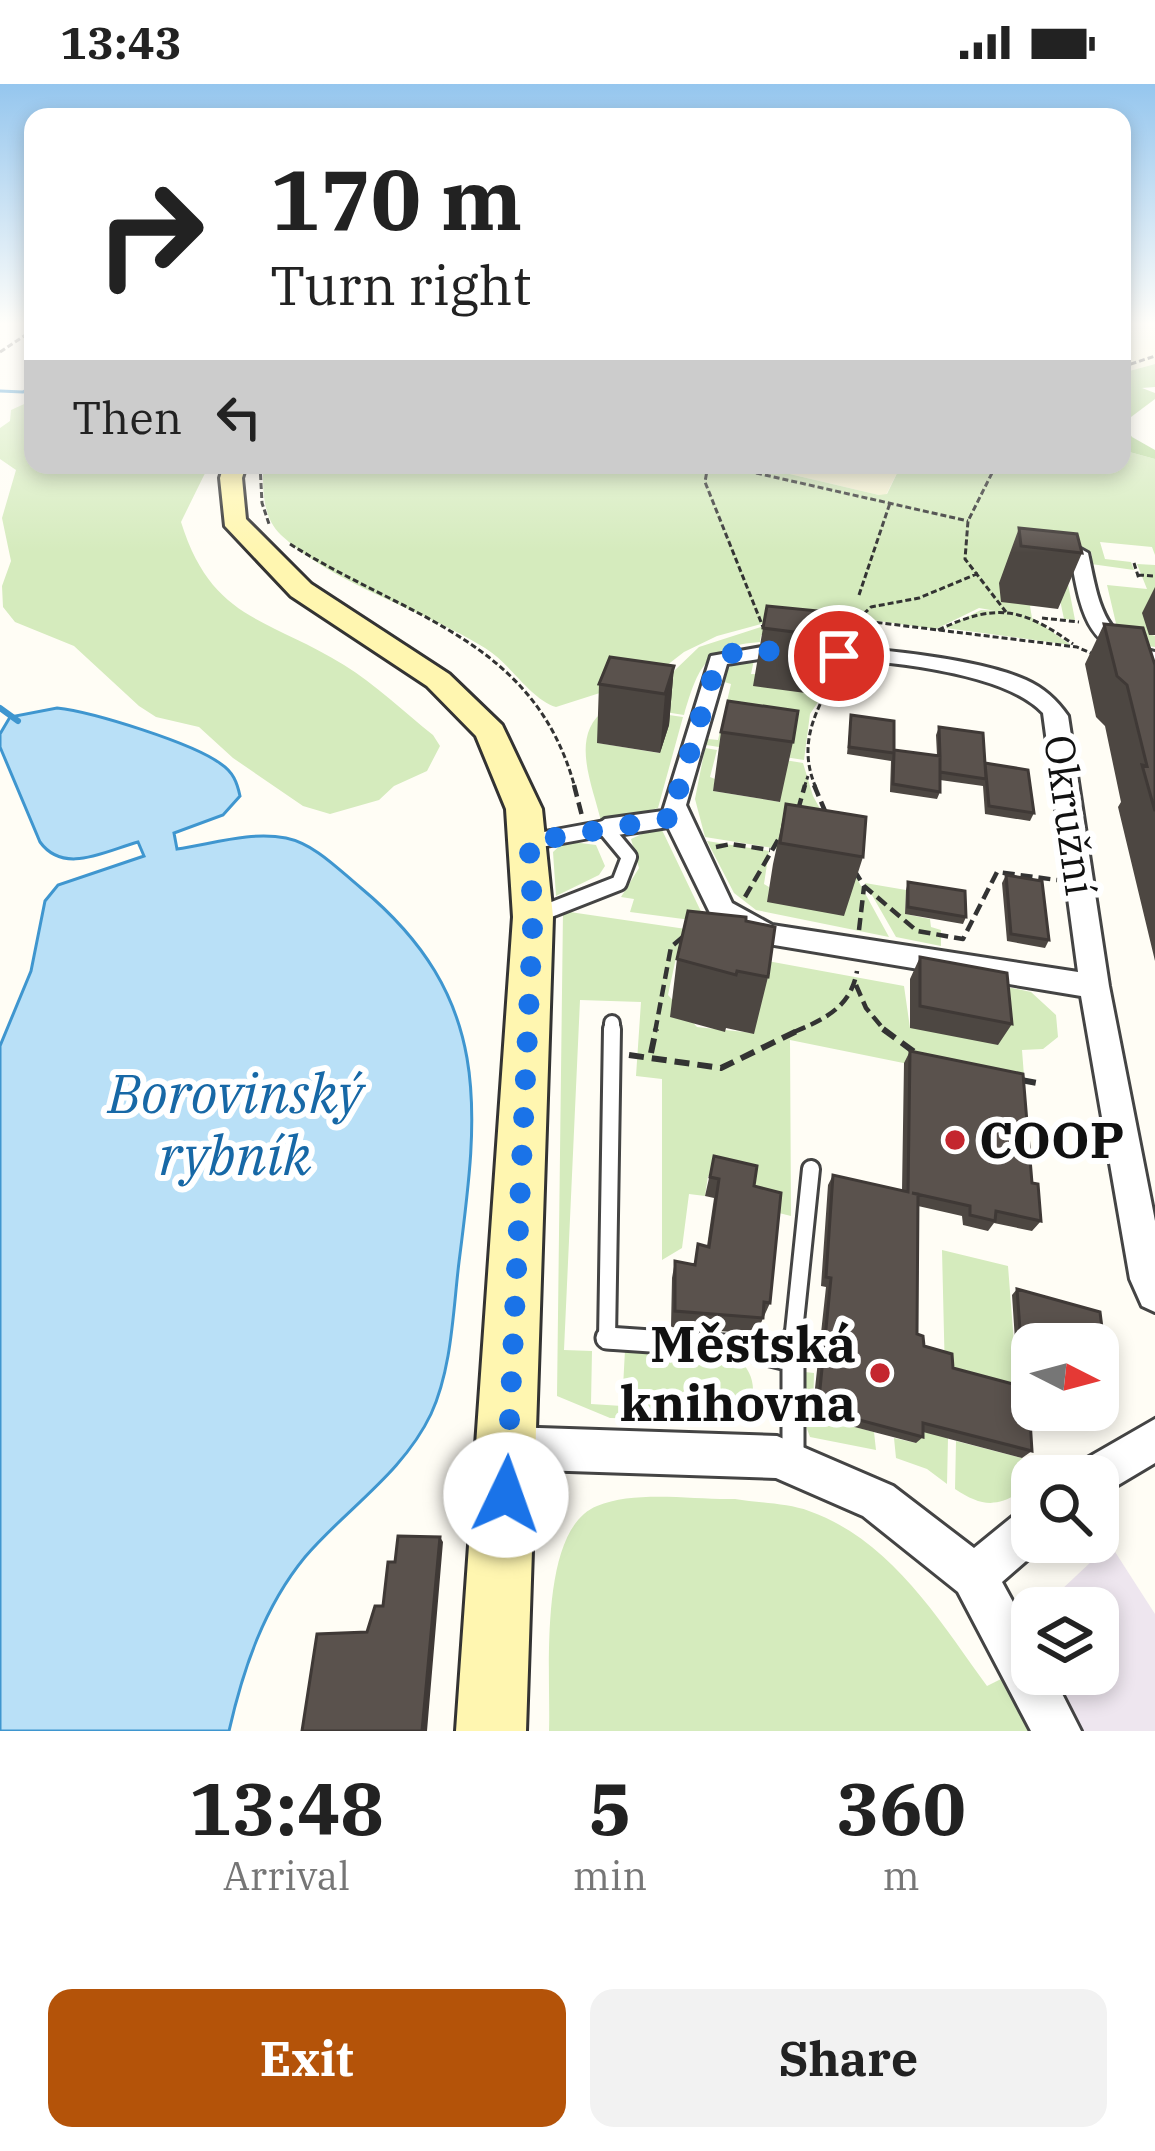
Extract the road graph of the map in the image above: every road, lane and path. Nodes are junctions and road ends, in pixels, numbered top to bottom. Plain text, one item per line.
1 (232, 474) edge
2 (260, 474) edge
3 (706, 474) edge
4 (761, 474) edge
5 (992, 474) edge
6 (890, 503) junction
7 (968, 521) junction
8 (269, 527) dead end
9 (284, 540) dead end
10 (1079, 553) edge
11 (1134, 563) dead end
12 (979, 573) junction
13 (1155, 576) edge
14 (859, 595) dead end
15 (1006, 612) junction
16 (1037, 617) junction
17 (857, 620) junction
18 (823, 625) edge
19 (1096, 625) junction
20 (938, 630) junction
21 (1077, 647) junction
22 (780, 648) junction
23 (839, 656) junction
24 (1155, 658) edge
25 (1108, 660) edge
26 (676, 817) junction
27 (829, 819) edge
28 (595, 829) junction
29 (529, 842) junction
30 (693, 852) junction
31 (791, 853) edge
32 (850, 862) edge
33 (1080, 883) junction
34 (864, 886) junction
35 (533, 917) junction
36 (857, 952) junction
37 (856, 985) junction
38 (1094, 986) junction
39 (612, 1023) dead end
40 (612, 1055) junction
41 (924, 1058) edge
42 (1003, 1077) edge
43 (1043, 1084) dead end
44 (811, 1169) dead end
45 (1155, 1293) edge
46 (791, 1360) junction
47 (1155, 1439) edge
48 (509, 1448) junction
49 (1119, 1462) edge
50 (793, 1463) junction
51 (1011, 1545) edge
52 (974, 1576) junction
53 (491, 1731) edge
54 (1057, 1731) edge

1 - 29 main road
2 - 8 path
3 - 22 path
4 - 6 path
5 - 7 path
6 - 7 path
6 - 14 path
7 - 12 path
9 - 28 path
10 - 19 street
11 - 13 path
12 - 15 path
12 - 17 path
15 - 16 path
15 - 20 path
16 - 19 path
16 - 21 path
17 - 18 path
17 - 20 path
19 - 24 street
20 - 21 path
21 - 25 path
22 - 23 street, Okružní
22 - 26 street, Okružní
23 - 27 path
23 - 33 street, Okružní
26 - 28 street
26 - 30 street
28 - 29 lane
28 - 35 lane
29 - 35 main road
30 - 31 path
30 - 36 street
32 - 34 path
33 - 34 path
33 - 38 street, Okružní
34 - 36 path
35 - 48 main road
36 - 37 path
36 - 38 street
37 - 40 path
37 - 41 path
38 - 45 street, Okružní
39 - 40 lane
40 - 46 lane
42 - 43 path
44 - 46 lane
46 - 50 lane
47 - 49 street
48 - 50 street
48 - 53 main road
50 - 52 street
51 - 52 street
52 - 54 street

